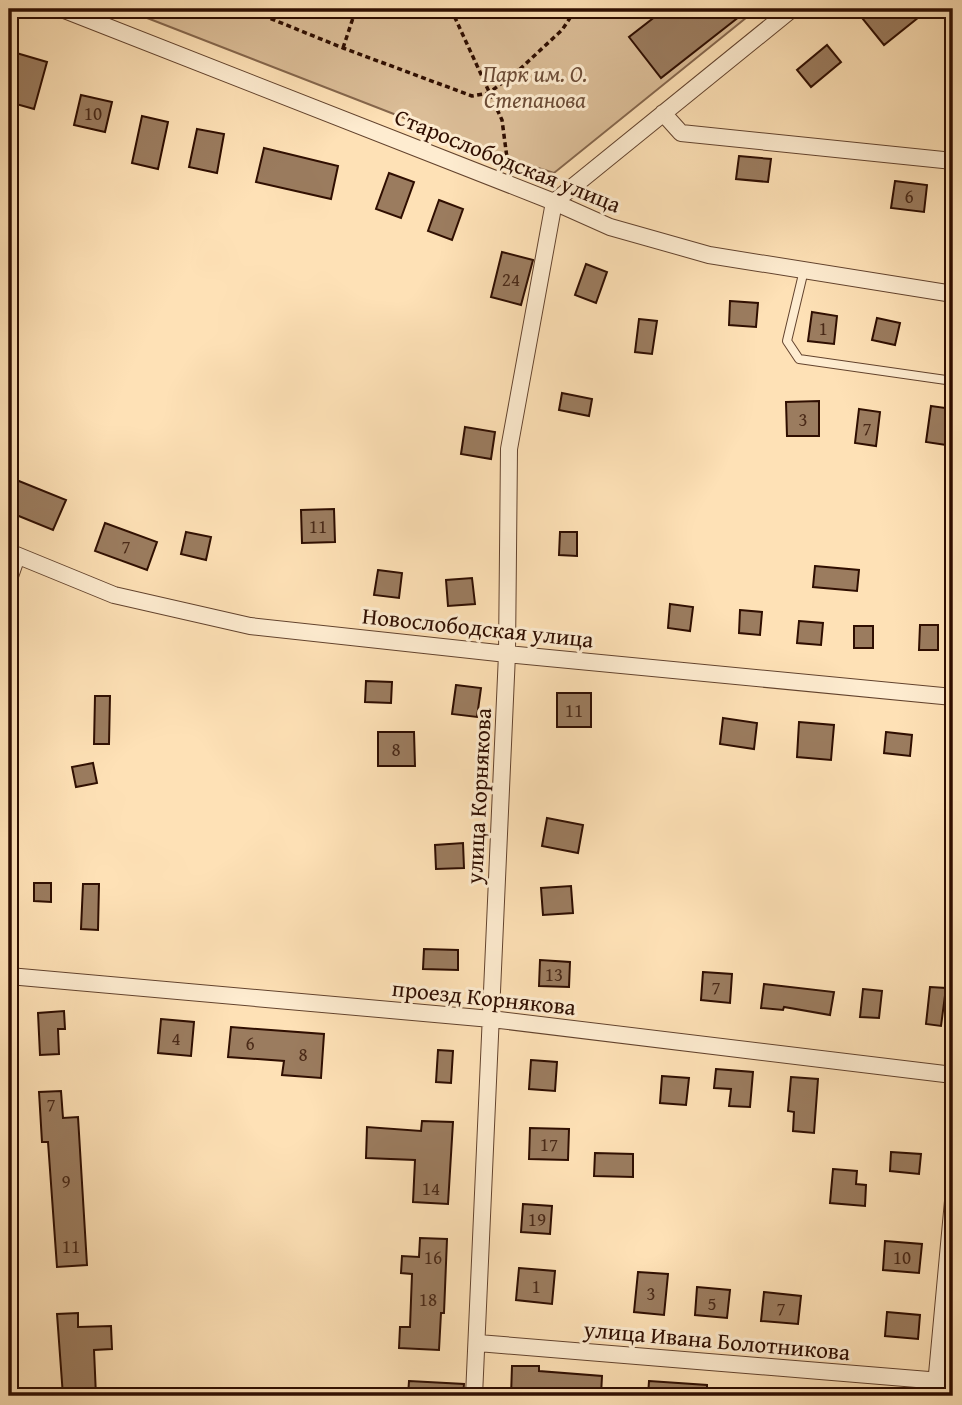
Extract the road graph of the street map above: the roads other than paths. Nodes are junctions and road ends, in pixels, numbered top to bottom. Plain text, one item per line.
1 (62, 9) edge
2 (792, 9) edge
3 (663, 113) junction
4 (953, 161) edge
5 (554, 202) junction
6 (804, 270) junction
7 (953, 294) edge
8 (953, 381) edge
9 (13, 554) edge
10 (9, 579) edge
11 (507, 654) junction
12 (953, 697) edge
13 (9, 976) edge
14 (491, 1019) junction
15 (953, 1075) edge
16 (953, 1201) edge
17 (478, 1343) junction
18 (953, 1382) edge
19 (936, 1389) edge
20 (474, 1396) edge

1 - 5 street, Старослободская улица
2 - 3 street
3 - 4 street
3 - 5 street
5 - 6 street, Старослободская улица
5 - 11 street, улица Корнякова
6 - 7 street, Старослободская улица
6 - 8 lane
9 - 10 street
9 - 11 street, Новослободская улица
11 - 12 street, Новослободская улица
11 - 14 street, улица Корнякова
13 - 14 street, проезд Корнякова
14 - 15 street, проезд Корнякова
14 - 17 street, улица Корнякова
16 - 19 street
17 - 19 street, улица Ивана Болотникова
17 - 20 street, улица Корнякова
18 - 19 street, улица Ивана Болотникова

